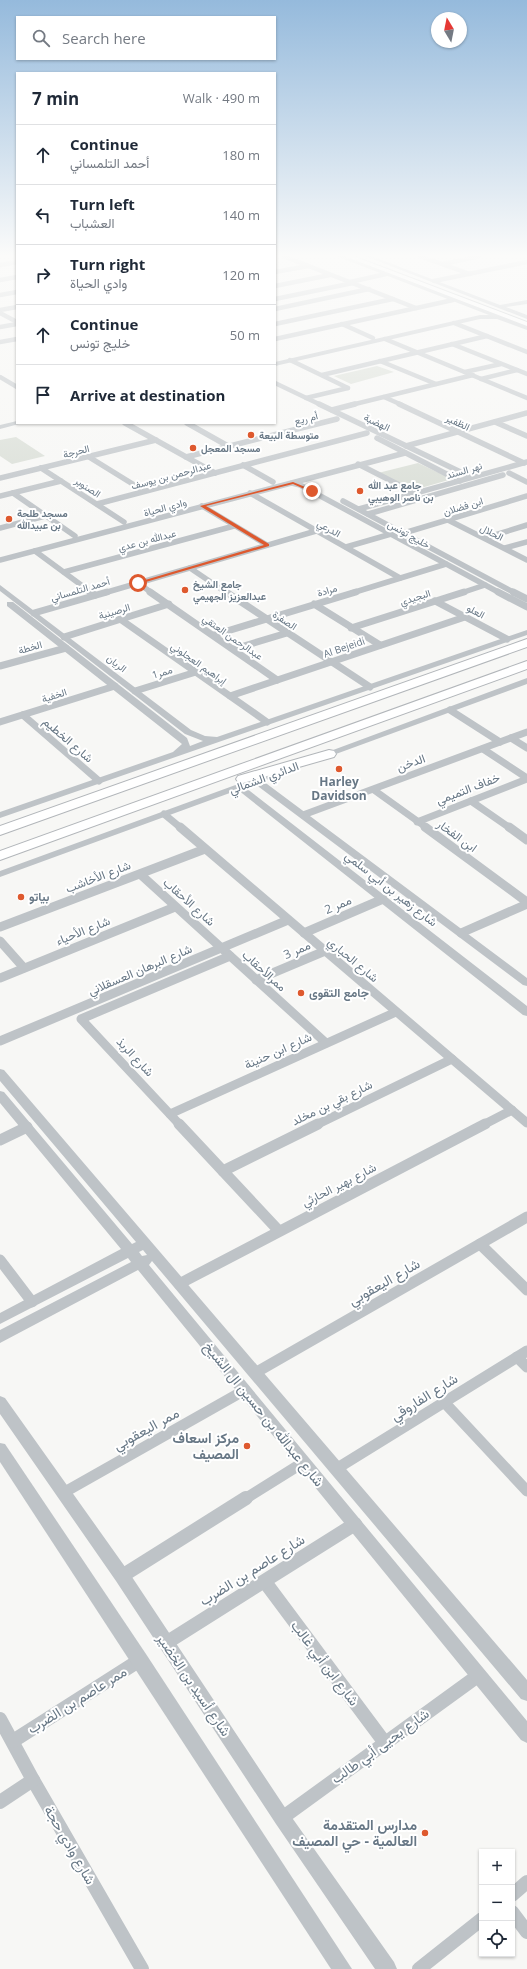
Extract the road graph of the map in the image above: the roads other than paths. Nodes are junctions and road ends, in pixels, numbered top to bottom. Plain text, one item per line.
1 (329, 348) edge
2 (345, 348) edge
3 (407, 348) edge
4 (435, 348) edge
5 (462, 348) edge
6 (518, 348) edge
7 (417, 352) junction
8 (527, 352) edge
9 (276, 360) edge
10 (290, 360) junction
11 (380, 361) junction
12 (276, 364) edge
13 (501, 364) junction
14 (517, 370) junction
15 (465, 372) junction
16 (527, 374) edge
17 (322, 375) junction
18 (473, 376) junction
19 (0, 377) edge
20 (16, 379) edge
21 (481, 379) junction
22 (6, 381) junction
23 (276, 383) edge
24 (436, 384) junction
25 (16, 386) edge
26 (276, 388) edge
27 (527, 391) edge
28 (516, 394) junction
29 (384, 397) junction
30 (306, 398) junction
31 (527, 398) edge
32 (332, 410) junction
33 (527, 413) edge
34 (2, 419) edge
35 (16, 419) edge
36 (337, 419) junction
37 (496, 422) junction
38 (16, 423) edge
39 (127, 424) edge
40 (189, 424) edge
41 (0, 427) edge
42 (457, 432) junction
43 (367, 434) junction
44 (527, 436) edge
45 (156, 440) junction
46 (228, 446) junction
47 (406, 446) junction
48 (397, 449) junction
49 (405, 453) junction
50 (379, 454) junction
51 (89, 457) junction
52 (186, 457) junction
53 (386, 457) junction
54 (358, 464) junction
55 (526, 464) edge
56 (243, 466) junction
57 (41, 468) junction
58 (452, 469) junction
59 (442, 472) junction
60 (215, 473) junction
61 (509, 473) junction
62 (316, 476) junction
63 (0, 478) edge
64 (471, 478) junction
65 (61, 481) junction
66 (460, 481) junction
67 (273, 482) junction
68 (527, 482) edge
69 (281, 485) junction
70 (144, 491) junction
71 (13, 493) junction
72 (250, 493) junction
73 (415, 493) junction
74 (0, 496) edge
75 (526, 497) edge
76 (97, 504) junction
77 (388, 505) junction
78 (202, 506) junction
79 (359, 509) junction
80 (368, 514) junction
81 (45, 516) junction
82 (448, 520) junction
83 (124, 522) junction
84 (527, 525) edge
85 (234, 526) junction
86 (0, 528) edge
87 (519, 528) junction
88 (316, 531) junction
89 (527, 532) edge
90 (404, 533) junction
91 (391, 534) junction
92 (75, 536) junction
93 (485, 538) junction
94 (527, 542) edge
95 (267, 545) junction
96 (346, 547) junction
97 (505, 548) junction
98 (35, 551) junction
99 (2, 558) edge
100 (527, 560) edge
101 (446, 564) junction
102 (190, 568) junction
103 (64, 572) junction
104 (400, 578) junction
105 (138, 583) junction
106 (485, 585) junction
107 (0, 587) edge
108 (527, 593) edge
109 (94, 595) junction
110 (520, 595) junction
111 (0, 596) edge
112 (435, 601) junction
113 (169, 604) junction
114 (314, 604) junction
115 (527, 605) edge
116 (34, 613) junction
117 (465, 617) junction
118 (266, 619) junction
119 (120, 620) junction
120 (351, 628) junction
121 (287, 633) junction
122 (214, 635) junction
123 (64, 636) junction
124 (521, 637) edge
125 (380, 645) junction
126 (66, 648) junction
127 (234, 650) junction
128 (332, 662) junction
129 (527, 665) edge
130 (0, 666) edge
131 (196, 672) junction
132 (277, 680) junction
133 (527, 681) edge
134 (115, 686) junction
135 (370, 687) junction
136 (135, 692) junction
137 (230, 696) junction
138 (318, 706) junction
139 (450, 710) junction
140 (23, 715) junction
141 (0, 722) edge
142 (267, 722) junction
143 (527, 732) edge
144 (194, 735) junction
145 (228, 736) junction
146 (511, 738) junction
147 (183, 739) junction
148 (500, 742) junction
149 (527, 748) edge
150 (483, 749) junction
151 (174, 754) junction
152 (329, 754) junction
153 (169, 770) junction
154 (527, 778) edge
155 (99, 780) junction
156 (256, 780) junction
157 (239, 787) junction
158 (374, 790) junction
159 (471, 801) junction
160 (2, 813) edge
161 (164, 814) junction
162 (303, 815) junction
163 (103, 819) junction
164 (417, 822) junction
165 (0, 831) edge
166 (527, 840) edge
167 (204, 849) junction
168 (0, 856) edge
169 (0, 874) edge
170 (140, 874) junction
171 (383, 899) junction
172 (527, 903) edge
173 (175, 907) junction
174 (288, 920) junction
175 (0, 927) edge
176 (304, 933) junction
177 (461, 933) junction
178 (0, 941) edge
179 (222, 948) junction
180 (324, 951) junction
181 (230, 956) junction
182 (24, 968) junction
183 (0, 978) edge
184 (525, 978) edge
185 (256, 980) junction
186 (396, 1012) junction
187 (527, 1012) edge
188 (0, 1041) edge
189 (326, 1044) junction
190 (452, 1059) junction
191 (0, 1073) edge
192 (0, 1095) edge
193 (512, 1110) junction
194 (170, 1114) junction
195 (527, 1123) edge
196 (27, 1127) junction
197 (0, 1140) edge
198 (223, 1171) junction
199 (527, 1217) edge
200 (279, 1231) junction
201 (145, 1243) junction
202 (480, 1244) junction
203 (131, 1252) junction
204 (154, 1255) junction
205 (0, 1260) edge
206 (141, 1263) junction
207 (179, 1284) junction
208 (527, 1290) edge
209 (32, 1302) junction
210 (0, 1319) edge
211 (0, 1337) edge
212 (522, 1354) edge
213 (527, 1367) edge
214 (255, 1373) junction
215 (245, 1390) junction
216 (0, 1402) edge
217 (444, 1402) junction
218 (0, 1449) edge
219 (304, 1462) junction
220 (336, 1468) junction
221 (527, 1491) edge
222 (63, 1494) junction
223 (355, 1524) junction
224 (122, 1576) junction
225 (265, 1582) junction
226 (166, 1643) junction
227 (140, 1660) junction
228 (479, 1675) junction
229 (527, 1693) edge
230 (0, 1719) edge
231 (527, 1734) edge
232 (13, 1741) junction
233 (385, 1743) junction
234 (33, 1780) junction
235 (0, 1802) edge
236 (282, 1818) junction
237 (527, 1882) edge
238 (515, 1892) edge
239 (515, 1916) edge
240 (479, 1921) edge
241 (527, 1932) edge
242 (142, 1969) edge
243 (342, 1969) edge
244 (386, 1969) edge
245 (419, 1969) edge

1 - 9 street
2 - 10 street
3 - 7 street
4 - 7 street
5 - 13 street
6 - 8 street
7 - 11 street
7 - 15 street
10 - 12 street
10 - 17 street
11 - 17 street
11 - 24 street
13 - 14 street
13 - 15 street
14 - 16 street
14 - 21 street
15 - 18 street
17 - 30 street
18 - 21 street
18 - 24 street
19 - 22 street
20 - 22 street
21 - 28 street
22 - 25 street
23 - 30 street, الهضبة
24 - 29 street
26 - 36 street, الهضبة
27 - 28 street
28 - 31 street
29 - 32 street
29 - 42 street, الظفير
30 - 32 street, الهضبة
32 - 47 street, الهضبة
33 - 37 street
34 - 35 street
36 - 43 street, الهضبة
36 - 46 street, أم ريع
37 - 42 street
37 - 44 street
38 - 41 street
39 - 45 street
40 - 46 street
42 - 47 street
42 - 55 street, الظفير
43 - 48 street, الهضبة
43 - 56 street, عبدالرحمن بن يوسف
45 - 51 street, الحرجة
45 - 52 street
46 - 52 street, أم ريع
47 - 58 street, الهضبة
48 - 49 street, الهضبة
48 - 50 street, وادي الحياة
49 - 53 street, وادي الحياة
49 - 59 street, الهضبة
50 - 53 street
50 - 67 street, وادي الحياة
51 - 57 street, الحرجة
51 - 70 street
52 - 60 street
53 - 54 street, وادي الحياة
54 - 62 street, وادي الحياة
54 - 73 street
55 - 61 street, نهر السند
55 - 64 street, نهر السند
56 - 60 street, عبدالرحمن بن يوسف
56 - 67 street
57 - 63 street, الحرجة
57 - 65 street, الصنوبر
58 - 59 street
58 - 64 street, الهضبة
59 - 66 street, الهضبة
60 - 70 street, عبدالرحمن بن يوسف
61 - 68 street
61 - 77 street, نهر السند
62 - 69 street, وادي الحياة
62 - 79 street, خليج تونس
64 - 66 street, نهر السند
65 - 71 street
65 - 76 street, الصنوبر
66 - 73 street, نهر السند
67 - 83 street, وادي الحياة
69 - 72 street, وادي الحياة
69 - 91 street, خليج تونس
70 - 76 street, عبدالرحمن بن يوسف
71 - 74 street
71 - 81 street
72 - 78 street, وادي الحياة
72 - 88 street, الدرعي
73 - 77 street, نهر السند
75 - 82 street, ابن فضلان
76 - 83 street, الصنوبر
77 - 79 street, نهر السند
77 - 80 street, نهر السند
78 - 85 street
78 - 98 street, وادي الحياة
79 - 80 street, خليج تونس
80 - 90 street, خليج تونس
81 - 86 street
81 - 92 street
82 - 90 street, ابن فضلان
82 - 93 street, الحلال
83 - 92 street, وادي الحياة
84 - 87 street
85 - 95 street
85 - 103 street, عبدالله بن عدي
87 - 89 street
87 - 93 street
88 - 95 street, أحمد التلمساني
88 - 96 street, الدرعي
90 - 110 street, خليج تونس
91 - 96 street
91 - 101 street, خليج تونس
92 - 99 street, وادي الحياة
93 - 97 street, الحلال
94 - 97 street
95 - 102 street, أحمد التلمساني
96 - 104 street, الدرعي
97 - 100 street, الحلال
98 - 99 street, وادي الحياة
98 - 103 street
101 - 104 street, مرادة
101 - 106 street, خليج تونس
102 - 105 street, أحمد التلمساني
102 - 118 street, الصفرة
103 - 109 street
104 - 114 street, مرادة
105 - 109 street, أحمد التلمساني
105 - 113 street, عبدالرحمن العتقي
106 - 112 street, البجيدي
106 - 115 street, خليج تونس
107 - 116 street, الريان
108 - 110 street
109 - 116 street, أحمد التلمساني
110 - 115 street, خليج تونس
111 - 126 street, الريان
112 - 117 street, العلو
112 - 120 street, البجيدي
113 - 119 street, الرصينية
113 - 122 street, عبدالرحمن العتقي
114 - 118 street, مرادة
114 - 120 street
116 - 123 street, الريان
117 - 124 street, العلو
117 - 125 street, Al Bejeidi
118 - 121 street, الصفرة
118 - 122 street, مرادة
119 - 123 street, الرصينية
119 - 131 street, إبراهيم العجلوني
120 - 125 street
121 - 127 street
121 - 128 street, الصفرة
122 - 127 street, عبدالرحمن العتقي
123 - 136 street, الريان
124 - 135 street
124 - 153 highway
125 - 128 street, Al Bejeidi
126 - 130 street, الخطة
126 - 134 street, الريان
127 - 132 street, عبدالرحمن العتقي
128 - 132 street, Al Bejeidi
128 - 135 street, الصفرة
129 - 163 highway, الدائري الشمالي
131 - 136 street, ممر1
131 - 137 street, إبراهيم العجلوني
132 - 137 street, Al Bejeidi
133 - 139 street, الدائري الشمالي
134 - 140 street, الخفية
134 - 147 street, الريان
135 - 138 street
136 - 144 street, الريان
137 - 142 street, إبراهيم العجلوني
138 - 142 street
138 - 153 highway
139 - 148 street
139 - 152 street, الدائري الشمالي
140 - 141 street, الخفية
140 - 155 street, شارع الخطيم
142 - 145 street
143 - 146 street, الدخن
144 - 145 street, الريان
144 - 147 street
145 - 151 street
146 - 148 street, الدخن
146 - 149 street
147 - 151 street
148 - 150 street, الدخن
150 - 154 street
150 - 158 street, الدخن
151 - 155 street
152 - 156 street, الدائري الشمالي
152 - 163 highway
153 - 165 highway
154 - 159 street, خفاف التميمي
155 - 160 street
156 - 157 street, الدائري الشمالي
156 - 162 street, شارع زهير بن أبي سلمي
157 - 161 street, الدائري الشمالي
157 - 171 street, شارع زهير بن أبي سلمي
158 - 162 street, الدخن
158 - 164 street, ابن الفخار
159 - 164 street, خفاف التميمي
159 - 166 street
161 - 167 street, شارع الحباري
161 - 169 street, الدائري الشمالي
162 - 177 street, شارع زهير بن أبي سلمي
163 - 168 highway, الدائري الشمالي
164 - 172 street, ابن الفخار
167 - 170 street, شارع الأخاشب
167 - 174 street, شارع الحباري
170 - 173 street, شارع الأحقاب
170 - 175 street, شارع الأخاشب
171 - 176 street, ممر 2
171 - 187 street, شارع زهير بن أبي سلمي
172 - 177 street
173 - 179 street, شارع الأحقاب
173 - 182 street, شارع الأحياء
174 - 176 street, شارع الحباري
174 - 179 street, شارع البرهان العسقلاني
176 - 180 street, شارع الحباري
177 - 184 street, شارع زهير بن أبي سلمي
178 - 182 street
179 - 181 street, ممرالأحقاب
179 - 188 street, شارع البرهان العسقلاني
180 - 185 street, ممر 3
180 - 186 street, شارع الحباري
181 - 185 street, ممرالأحقاب
181 - 194 street, شارع الربذ
182 - 183 street, شارع الأحياء
185 - 189 street, ممرالأحقاب
186 - 189 street, شارع ابن حنينة
186 - 190 street, شارع الحباري
189 - 194 street, شارع ابن حنينة
190 - 193 street, شارع الحباري
190 - 198 street, شارع بقي بن مخلد
191 - 201 street, شارع عبدالله بن حسين ال الشيخ
192 - 196 street, شارع عبدالله بن حسين ال الشيخ
193 - 195 street, شارع الحباري
193 - 200 street, شارع بهير الحارثي
194 - 198 street, شارع الربذ
196 - 197 street
196 - 203 street, شارع عبدالله بن حسين ال الشيخ
198 - 200 street, شارع الربذ
199 - 202 street, شارع اليعقوبي
200 - 207 street, شارع بهير الحارثي
201 - 203 street
201 - 204 street, شارع عبدالله بن حسين ال الشيخ
202 - 208 street
202 - 214 street, شارع اليعقوبي
203 - 206 street, شارع عبدالله بن حسين ال الشيخ
203 - 209 street
204 - 206 street
204 - 207 street, شارع عبدالله بن حسين ال الشيخ
205 - 209 street
206 - 211 street
206 - 215 street, شارع عبدالله بن حسين ال الشيخ
207 - 214 street, شارع عبدالله بن حسين ال الشيخ
209 - 210 street
212 - 213 street
212 - 217 street, شارع الفاروقي
214 - 220 street, شارع عبدالله بن حسين ال الشيخ
215 - 219 street, شارع عبدالله بن حسين ال الشيخ
215 - 222 street, ممر اليعقوبي
216 - 222 street, شارع أسيد بن الخضير
217 - 220 street, شارع الفاروقي
217 - 221 street
218 - 227 street
219 - 223 street, شارع عبدالله بن حسين ال الشيخ
219 - 224 street
220 - 229 street, شارع عبدالله بن حسين ال الشيخ
222 - 224 street, شارع أسيد بن الخضير
223 - 225 street, شارع عاصم بن الضرب
223 - 228 street, شارع عبدالله بن حسين ال الشيخ
224 - 226 street, شارع أسيد بن الخضير
225 - 226 street, شارع عاصم بن الضرب
225 - 233 street, شارع ابن أبي غالب
226 - 236 street, شارع أسيد بن الخضير
227 - 232 street, ممر عاصم بن الضرب
227 - 243 street
228 - 231 street, شارع عبدالله بن حسين ال الشيخ
228 - 233 street, شارع يحيى أبي طالب
230 - 232 street, شارع وادي حجة
232 - 234 street, شارع وادي حجة
233 - 236 street, شارع يحيى أبي طالب
234 - 235 street
234 - 242 street, شارع وادي حجة
236 - 244 street, شارع أسيد بن الخضير
237 - 238 street
239 - 241 street
240 - 245 street

